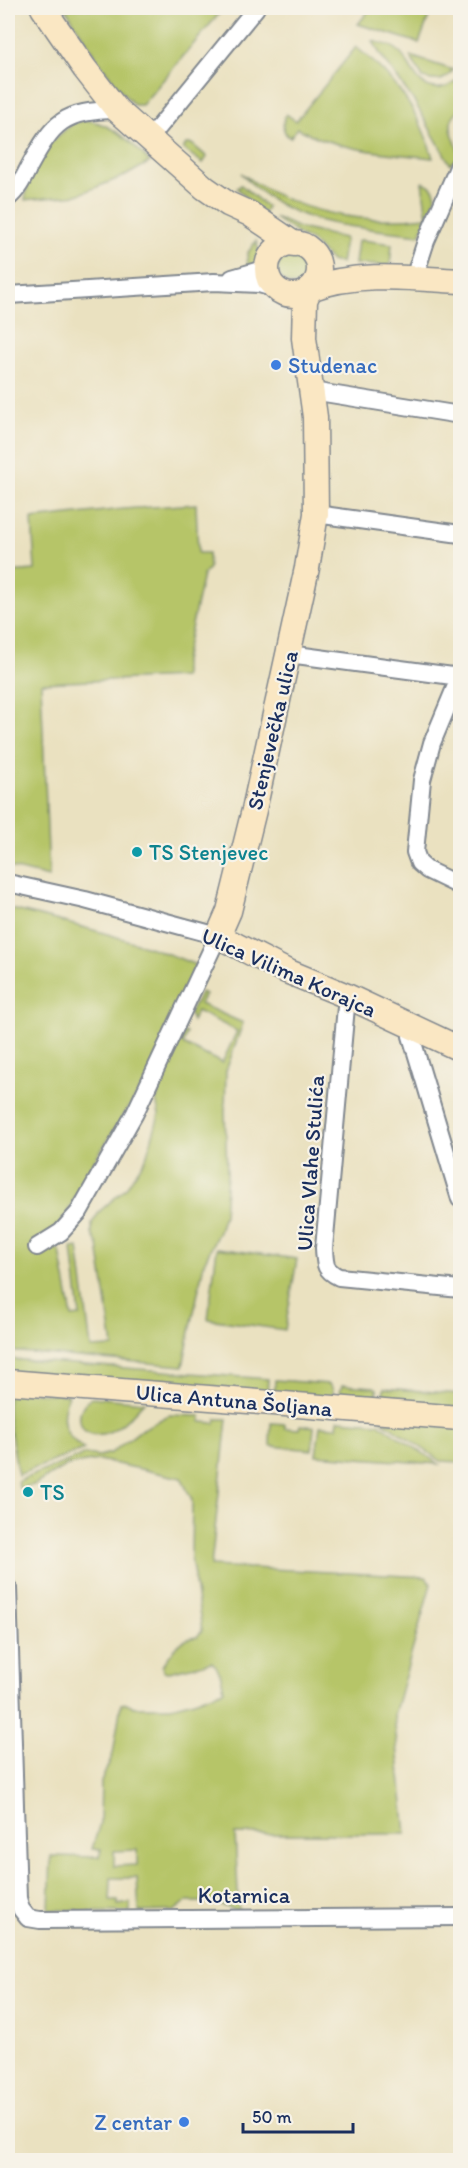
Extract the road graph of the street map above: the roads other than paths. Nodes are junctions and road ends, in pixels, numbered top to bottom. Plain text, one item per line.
1 (43, 8) edge
2 (256, 8) edge
3 (117, 110) junction
4 (150, 138) junction
5 (460, 163) edge
6 (8, 198) edge
7 (228, 204) junction
8 (294, 243) junction
9 (315, 256) junction
10 (268, 262) junction
11 (372, 277) junction
12 (414, 278) junction
13 (460, 281) edge
14 (214, 282) junction
15 (310, 289) junction
16 (279, 291) junction
17 (9, 295) dead end
18 (304, 338) junction
19 (312, 391) junction
20 (460, 415) edge
21 (316, 514) junction
22 (460, 534) edge
23 (289, 654) junction
24 (459, 681) edge
25 (8, 883) edge
26 (460, 886) edge
27 (218, 936) junction
28 (347, 996) junction
29 (411, 1026) junction
30 (460, 1049) edge
31 (460, 1199) edge
32 (37, 1247) dead end
33 (460, 1289) edge
34 (8, 1383) edge
35 (460, 1418) edge
36 (8, 1588) edge
37 (460, 1917) edge

1 - 3 street
2 - 4 street
3 - 4 street
3 - 6 street
4 - 7 street
5 - 12 street
7 - 8 street
7 - 10 street
8 - 9 street
8 - 10 street
9 - 11 street
9 - 15 street
10 - 14 street
10 - 16 street
11 - 12 street
11 - 15 street
12 - 13 street
14 - 16 street
14 - 17 street
15 - 16 street
15 - 18 street, Stenjevečka ulica
16 - 18 street, Stenjevečka ulica
18 - 19 street, Stenjevečka ulica
19 - 20 street
19 - 21 street, Stenjevečka ulica
21 - 22 street
21 - 23 street, Stenjevečka ulica
23 - 24 street
23 - 27 street, Stenjevečka ulica
24 - 26 street
25 - 27 street, Ulica Vilima Korajca
27 - 28 street, Ulica Vilima Korajca
27 - 32 street, Stenjevečka ulica
28 - 29 street, Ulica Vilima Korajca
28 - 33 street, Ulica Vlahe Stulića
29 - 30 street, Ulica Vilima Korajca
29 - 31 street
34 - 35 street, Ulica Antuna Šoljana
36 - 37 street, Kotarnica

